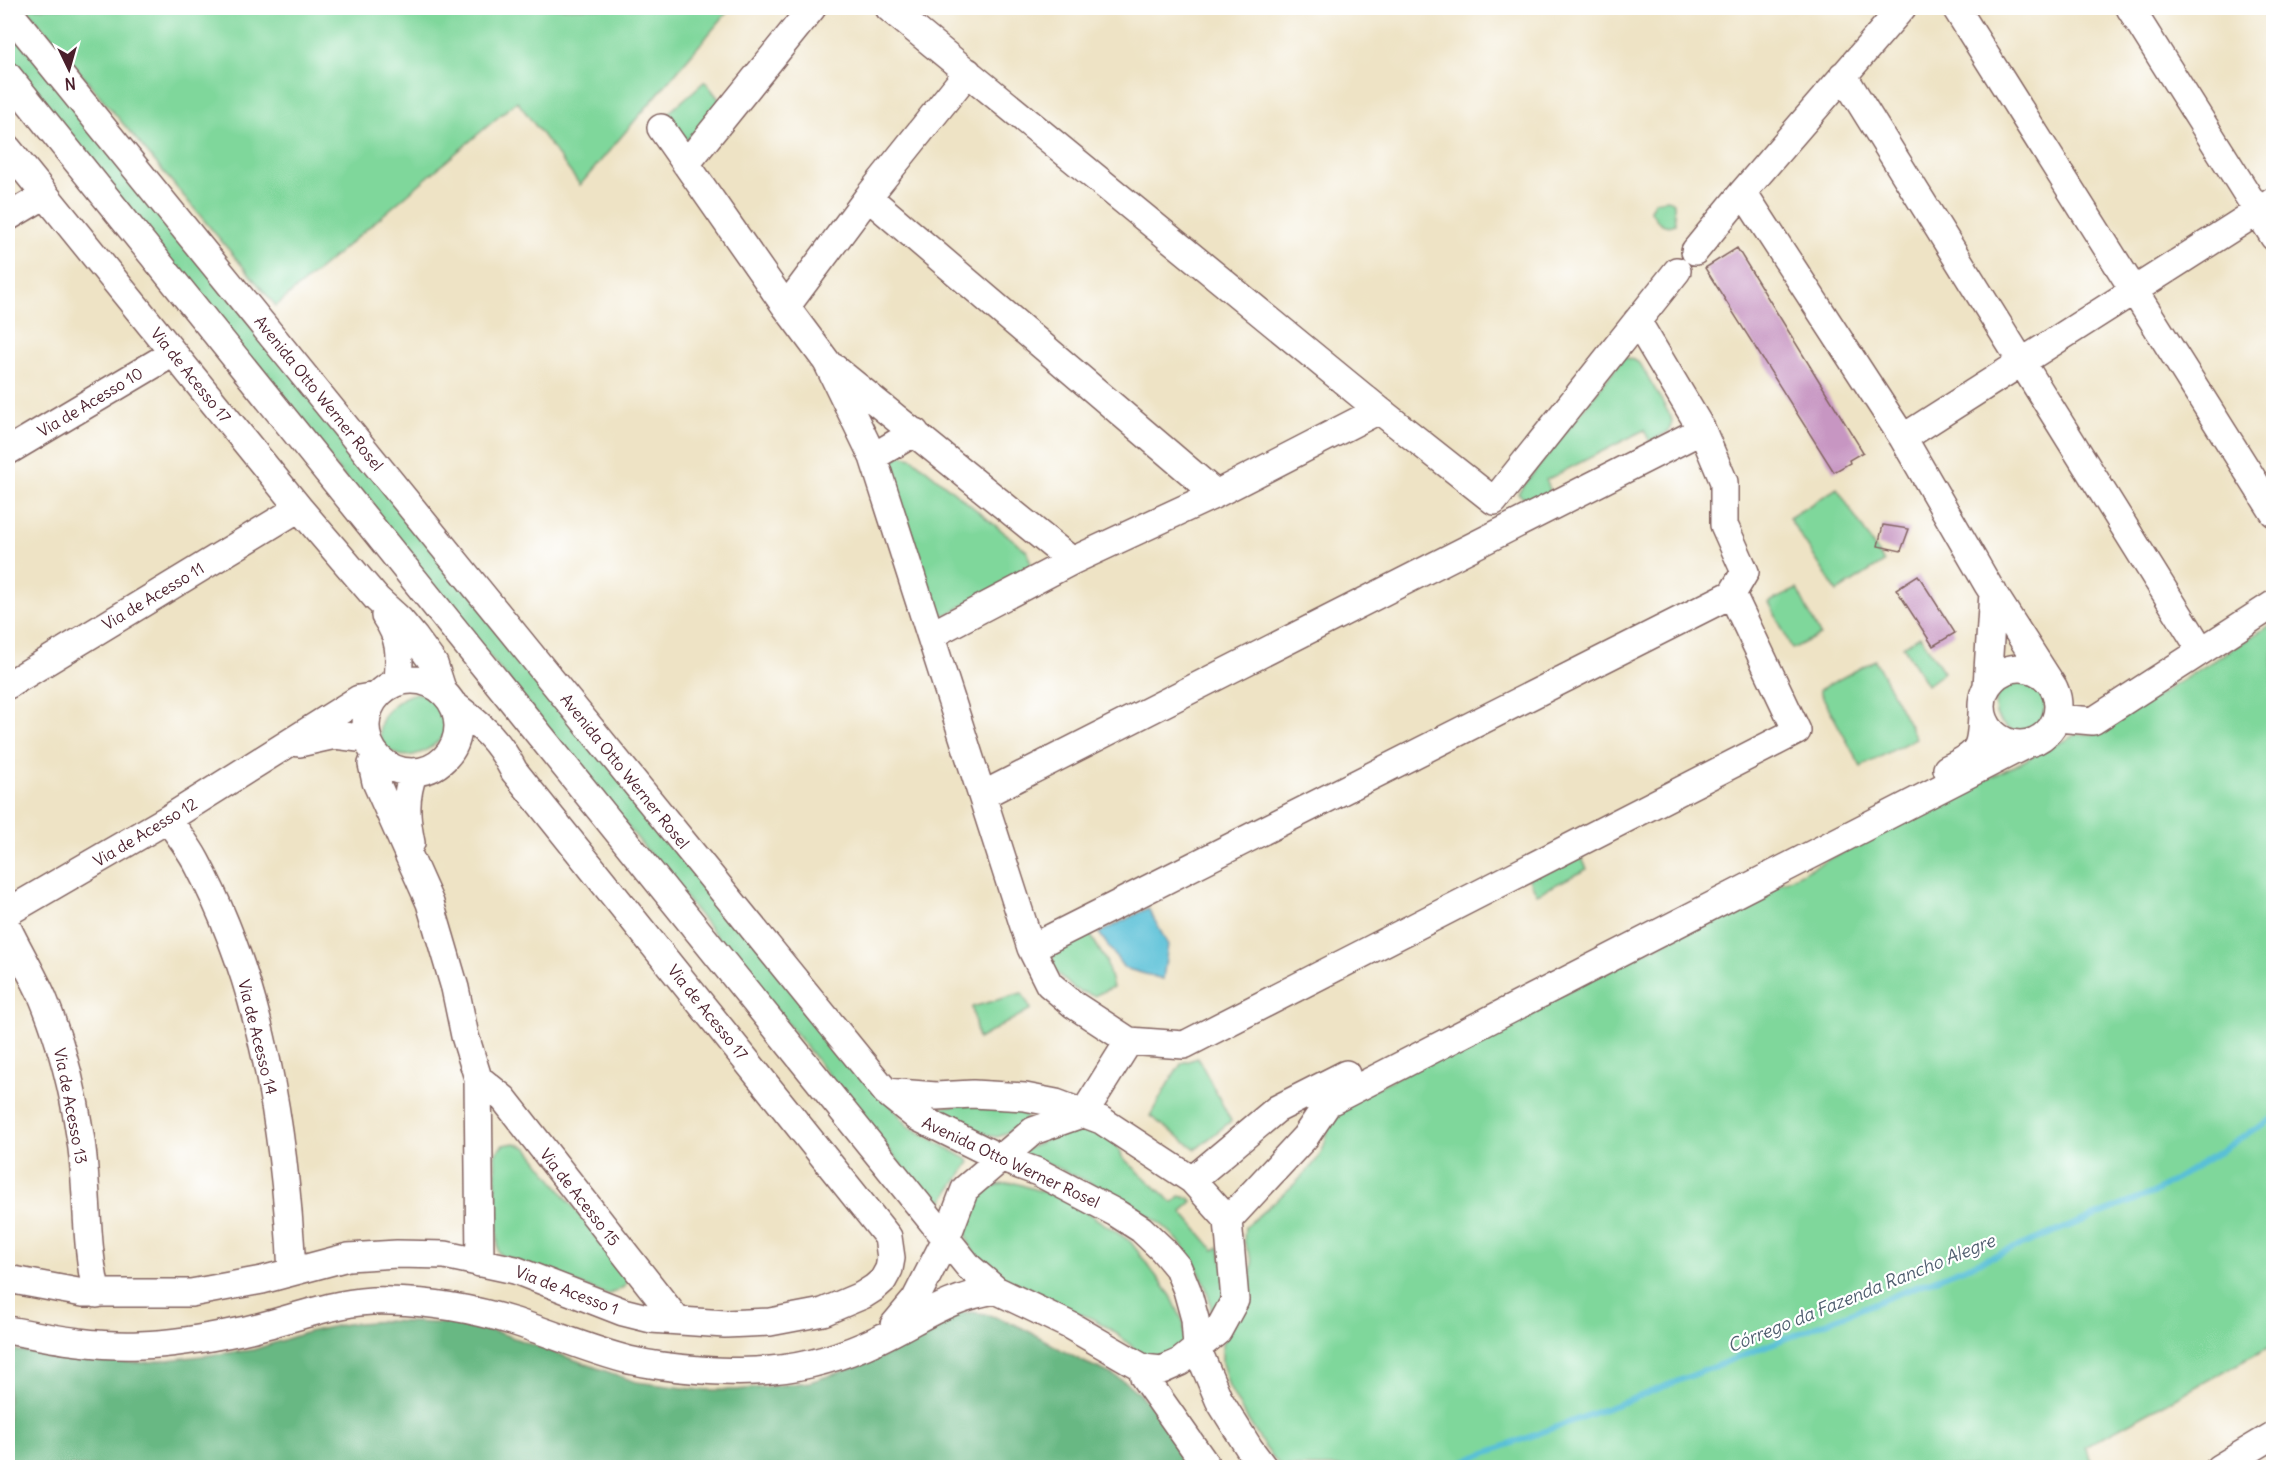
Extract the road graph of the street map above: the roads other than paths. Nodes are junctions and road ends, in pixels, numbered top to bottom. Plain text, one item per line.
1 (812, 8) edge
2 (889, 8) edge
3 (1902, 8) edge
4 (1956, 8) edge
5 (2130, 8) edge
6 (8, 10) edge
7 (968, 72) junction
8 (1843, 75) junction
9 (8, 76) edge
10 (661, 128) dead end
11 (8, 149) edge
12 (686, 164) junction
13 (1743, 192) junction
14 (45, 195) junction
15 (868, 197) junction
16 (2265, 206) edge
17 (8, 217) edge
18 (2274, 237) edge
19 (1695, 251) dead end
20 (1677, 271) dead end
21 (2134, 290) junction
22 (786, 307) junction
23 (1637, 321) junction
24 (173, 353) junction
25 (2022, 361) junction
26 (827, 362) junction
27 (1378, 410) junction
28 (1702, 430) junction
29 (915, 432) junction
30 (1903, 438) junction
31 (8, 451) edge
32 (873, 457) junction
33 (1216, 494) junction
34 (1494, 501) junction
35 (299, 508) junction
36 (2274, 513) edge
37 (1517, 523) junction
38 (1072, 561) junction
39 (1993, 592) junction
40 (1732, 594) junction
41 (377, 598) junction
42 (2274, 604) edge
43 (931, 635) junction
44 (2201, 650) junction
45 (398, 681) junction
46 (8, 685) edge
47 (1987, 686) junction
48 (2054, 688) junction
49 (376, 696) junction
50 (448, 698) junction
51 (1982, 713) junction
52 (2057, 718) junction
53 (455, 742) junction
54 (2029, 743) junction
55 (371, 747) junction
56 (281, 749) junction
57 (514, 771) junction
58 (414, 772) junction
59 (983, 795) junction
60 (168, 819) junction
61 (414, 865) junction
62 (8, 912) edge
63 (8, 929) edge
64 (1031, 948) junction
65 (1129, 1041) junction
66 (478, 1078) junction
67 (886, 1092) junction
68 (1277, 1109) junction
69 (1084, 1113) junction
70 (1305, 1137) junction
71 (1000, 1158) junction
72 (1192, 1180) junction
73 (1228, 1220) junction
74 (946, 1239) junction
75 (891, 1258) joint
76 (480, 1263) junction
77 (292, 1272) junction
78 (8, 1279) edge
79 (996, 1290) junction
80 (97, 1294) junction
81 (677, 1320) junction
82 (8, 1330) edge
83 (878, 1340) junction
84 (1197, 1348) junction
85 (1143, 1368) junction
86 (2274, 1435) edge
87 (1208, 1467) edge
88 (1264, 1467) edge
89 (2219, 1467) edge

1 - 12 street
2 - 7 street
3 - 8 street
4 - 21 street
5 - 16 street
6 - 67 street, Avenida Otto Werner Rosel
7 - 15 street
7 - 27 street
8 - 13 street
8 - 25 street
9 - 74 street
10 - 12 street
11 - 14 street, Via de Acesso 17
12 - 22 street
13 - 19 street
13 - 30 street
14 - 17 street
14 - 24 street, Via de Acesso 17
15 - 22 street
15 - 33 street
16 - 18 street
16 - 21 street
20 - 23 street
21 - 25 street
21 - 36 street
22 - 26 street
23 - 28 street
23 - 34 street
24 - 31 street, Via de Acesso 10
24 - 35 street, Via de Acesso 17
25 - 30 street
25 - 44 street
26 - 29 street
26 - 32 street
27 - 33 street
27 - 34 street
28 - 37 street
28 - 40 street
29 - 32 street
29 - 38 street
30 - 39 street
32 - 43 street
33 - 38 street
34 - 37 street
35 - 41 street, Via de Acesso 17
35 - 46 street, Via de Acesso 11
37 - 59 street
38 - 43 street
39 - 47 street
39 - 48 street
40 - 64 street
40 - 65 street
41 - 45 street, Via de Acesso 17
41 - 50 street, Via de Acesso 17
42 - 44 street
43 - 59 street
44 - 52 street
45 - 49 street
45 - 50 street
47 - 48 street
47 - 51 street
48 - 52 street
49 - 55 street
49 - 56 street, Via de Acesso 12
50 - 53 street
50 - 57 street, Via de Acesso 17
51 - 54 street
51 - 68 street
52 - 54 street
53 - 57 street, Via de Acesso 17
53 - 58 street
54 - 70 street
55 - 56 street, Via de Acesso 12
55 - 58 street
55 - 61 street
56 - 60 street, Via de Acesso 12
57 - 75 street, Via de Acesso 17
58 - 61 street
59 - 64 street
60 - 62 street, Via de Acesso 12
60 - 77 street, Via de Acesso 14
61 - 66 street
63 - 80 street, Via de Acesso 13
64 - 65 street
65 - 69 street
66 - 76 street
66 - 81 street, Via de Acesso 15
67 - 69 street
67 - 71 street, Avenida Otto Werner Rosel
68 - 70 street
68 - 72 street
69 - 71 street
69 - 72 street
70 - 73 street
71 - 74 street
71 - 84 street, Avenida Otto Werner Rosel
72 - 73 street
73 - 84 street
74 - 79 street
74 - 83 street
75 - 81 street, Via de Acesso 1
76 - 77 street, Via de Acesso 1
76 - 81 street, Via de Acesso 1
77 - 80 street, Via de Acesso 1
78 - 80 street, Via de Acesso 1
79 - 83 street
79 - 85 street
82 - 83 street
84 - 85 street
84 - 88 street, Avenida Otto Werner Rosel
85 - 87 street
86 - 89 street

